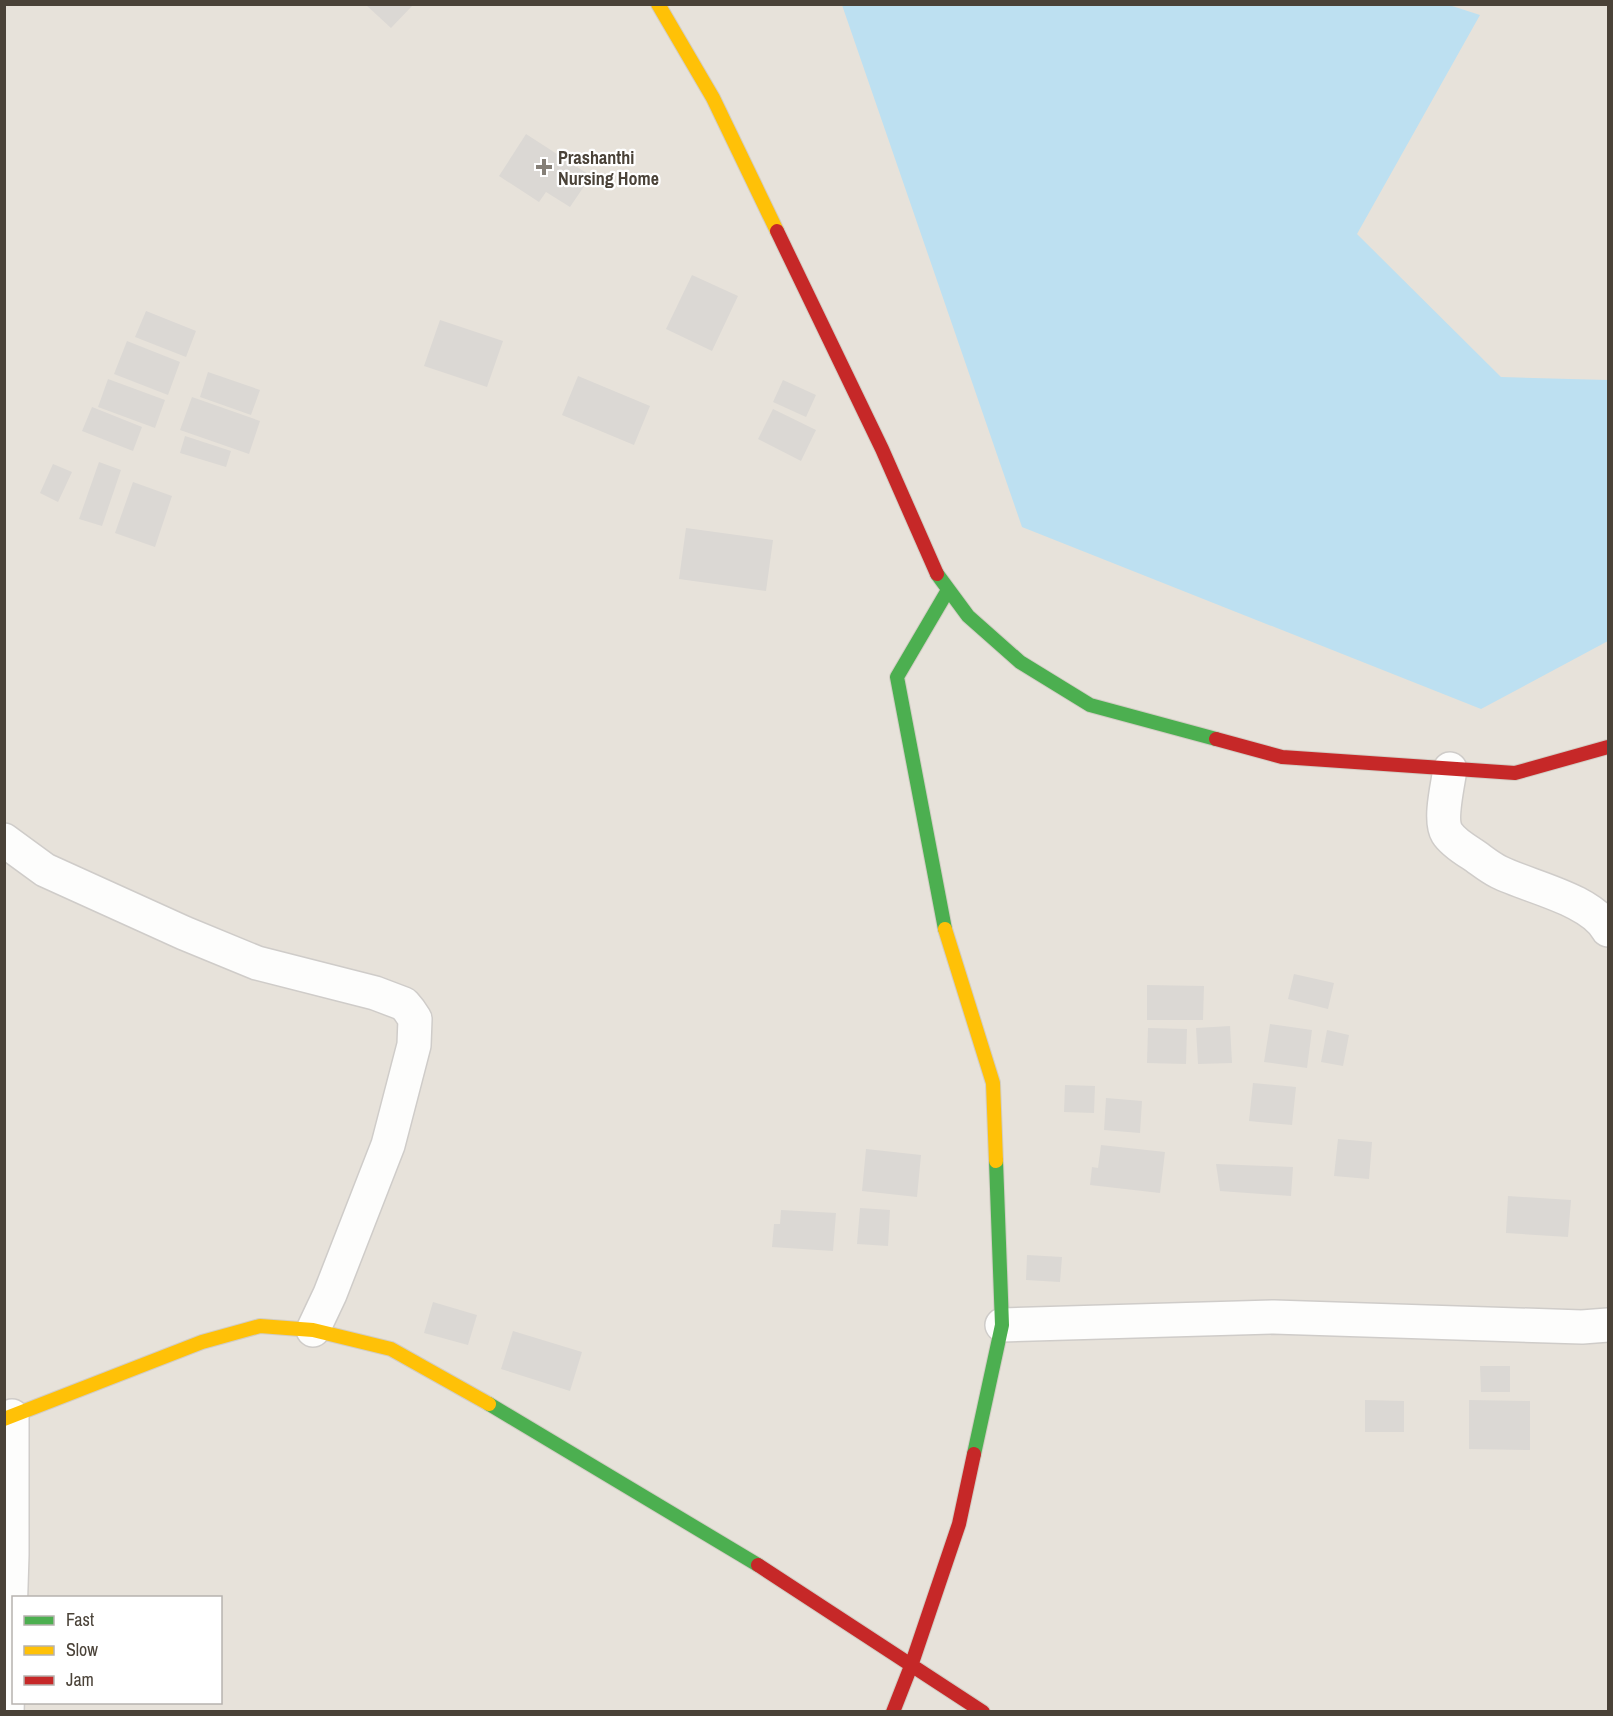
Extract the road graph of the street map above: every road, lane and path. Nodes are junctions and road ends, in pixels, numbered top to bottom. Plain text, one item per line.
1 (658, 4) edge
2 (948, 590) junction
3 (1608, 747) edge
4 (1450, 769) junction
5 (4, 840) edge
6 (1608, 930) edge
7 (1002, 1324) junction
8 (1608, 1326) edge
9 (313, 1330) junction
10 (8, 1417) edge
11 (911, 1666) junction
12 (7, 1712) edge
13 (893, 1712) edge
14 (983, 1712) edge

1 - 2 street
2 - 4 street
2 - 7 street
3 - 4 street
4 - 6 street
5 - 9 street
7 - 8 street
7 - 11 street
9 - 10 street
9 - 11 street
10 - 12 street
11 - 13 street
11 - 14 street

